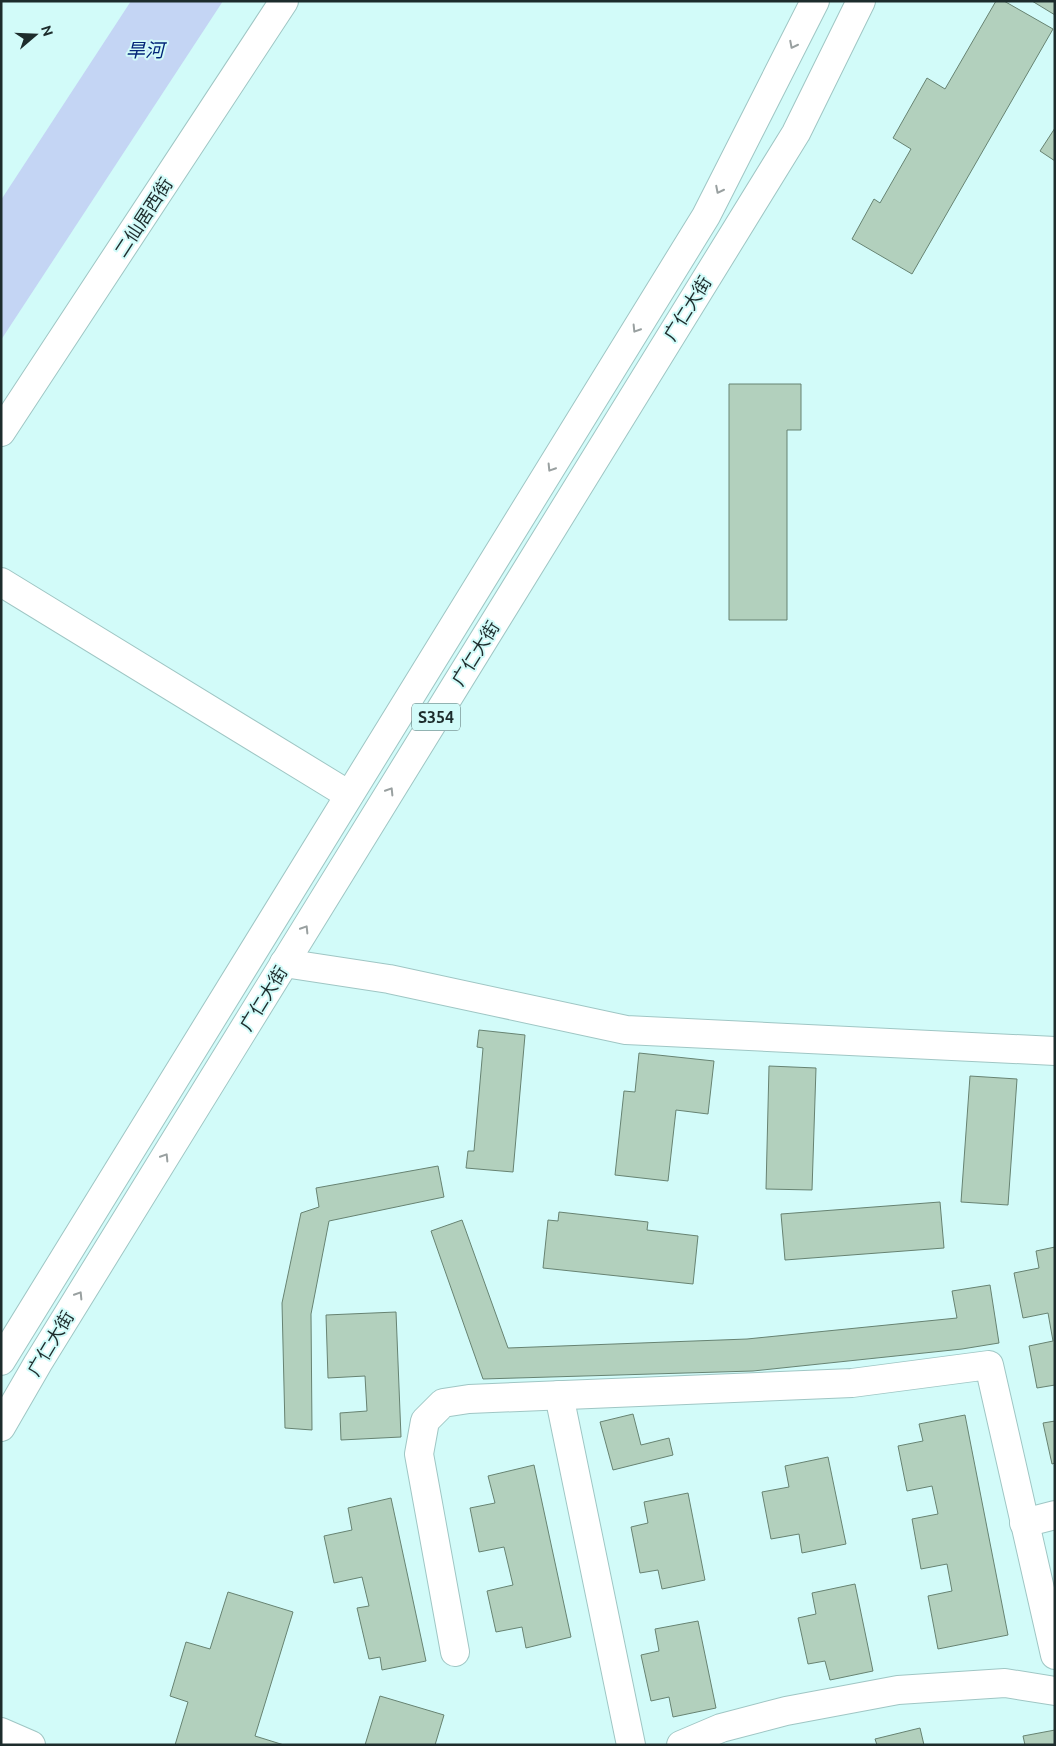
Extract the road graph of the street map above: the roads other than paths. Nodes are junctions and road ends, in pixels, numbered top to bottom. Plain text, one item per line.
1 (284, 1) edge
2 (814, 1) edge
3 (861, 1) edge
4 (1, 432) edge
5 (1, 582) edge
6 (349, 795) junction
7 (284, 963) junction
8 (1055, 1051) edge
9 (1, 1361) edge
10 (559, 1395) junction
11 (1, 1427) edge
12 (1055, 1515) edge
13 (1024, 1523) junction
14 (456, 1652) dead end
15 (1055, 1655) edge
16 (1055, 1691) edge
17 (1, 1732) edge
18 (31, 1745) edge
19 (631, 1745) edge
20 (681, 1745) edge

1 - 4 main road, 二仙居西街
2 -> 6 main road, 广仁大街 / S354
7 -> 3 main road, 广仁大街 / S354
5 - 6 main road
6 - 9 main road, 广仁大街 / S354
7 - 8 main road
11 -> 7 main road, 广仁大街 / S354
10 - 13 main road
10 - 14 main road
10 - 19 main road
12 - 13 main road
13 - 15 main road
16 - 20 main road
17 - 18 main road

